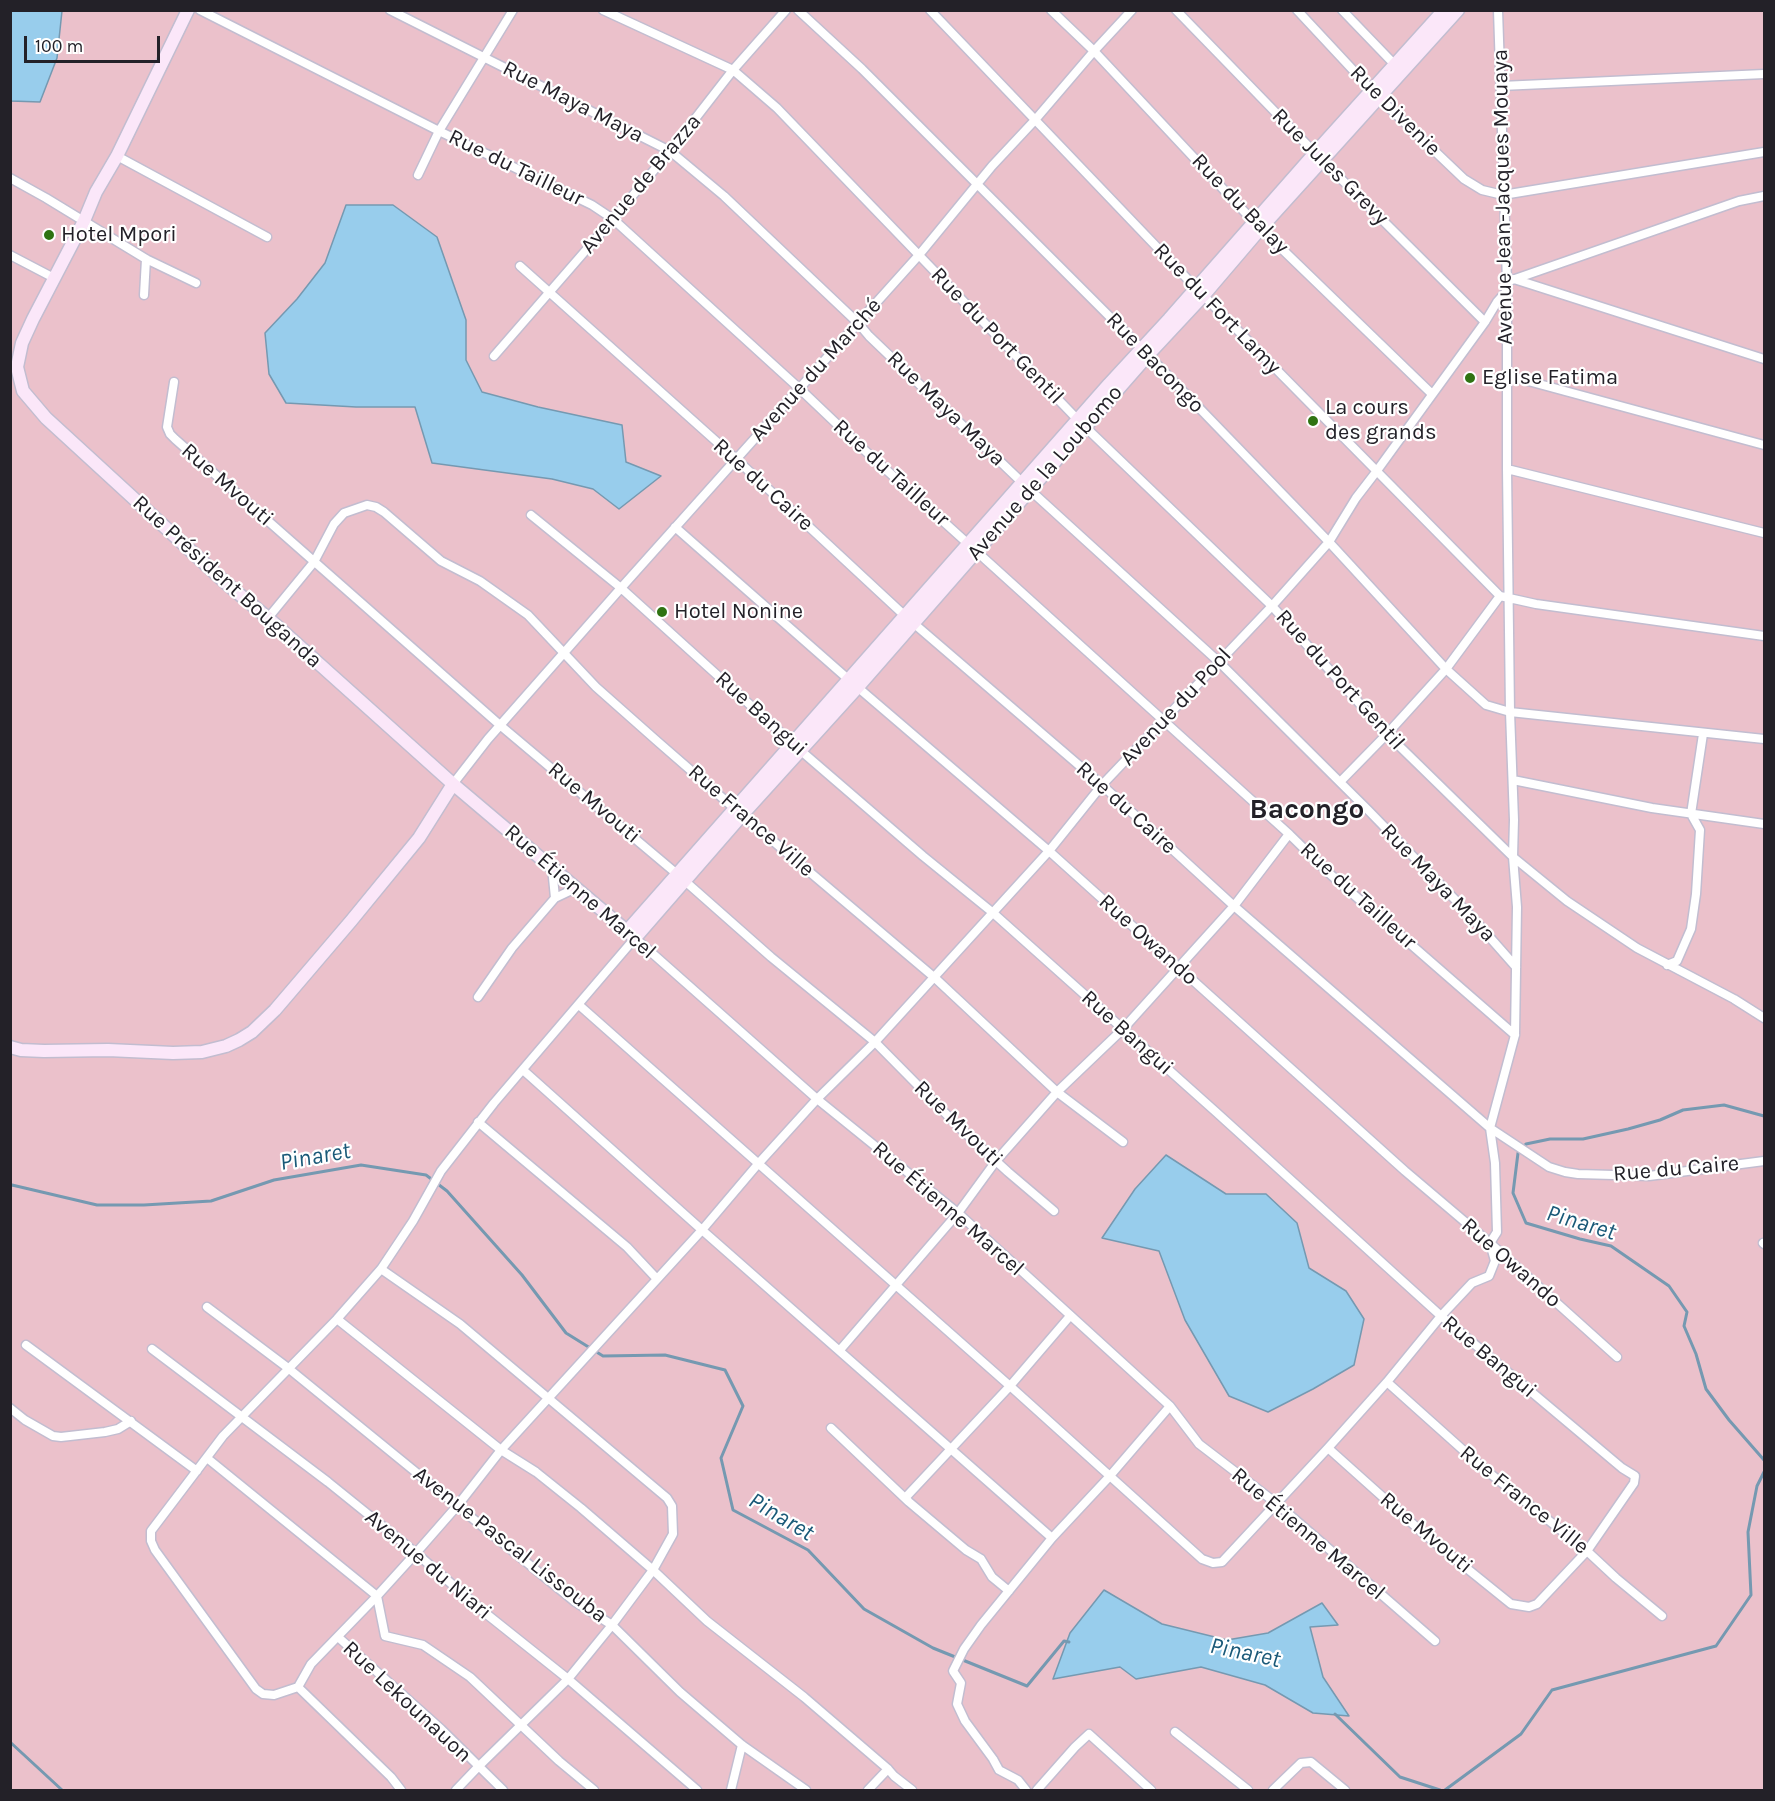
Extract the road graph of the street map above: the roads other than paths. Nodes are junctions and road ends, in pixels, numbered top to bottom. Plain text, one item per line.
1 (188, 10) edge
2 (200, 10) edge
3 (390, 10) edge
4 (513, 10) edge
5 (603, 10) edge
6 (786, 10) edge
7 (798, 10) edge
8 (930, 10) edge
9 (1051, 10) edge
10 (1132, 10) edge
11 (1176, 10) edge
12 (1297, 10) edge
13 (1342, 10) edge
14 (1444, 10) edge
15 (1458, 10) edge
16 (1498, 10) edge
17 (1094, 51) junction
18 (484, 57) junction
19 (1395, 65) junction
20 (734, 70) junction
21 (1764, 74) edge
22 (1501, 87) junction
23 (1376, 93) junction
24 (1035, 120) junction
25 (440, 131) junction
26 (670, 151) junction
27 (1764, 152) edge
28 (117, 156) junction
29 (1319, 157) junction
30 (417, 175) dead end
31 (10, 178) edge
32 (977, 184) junction
33 (1503, 195) junction
34 (1764, 196) edge
35 (613, 219) junction
36 (84, 221) junction
37 (1258, 225) junction
38 (267, 237) dead end
39 (10, 255) edge
40 (919, 255) junction
41 (146, 259) junction
42 (520, 266) dead end
43 (54, 278) junction
44 (1510, 280) junction
45 (196, 283) dead end
46 (550, 292) junction
47 (1199, 292) junction
48 (1506, 292) junction
49 (144, 295) dead end
50 (1485, 322) junction
51 (858, 323) junction
52 (1145, 352) junction
53 (494, 356) dead end
54 (1764, 359) edge
55 (14, 365) edge
56 (1506, 375) junction
57 (174, 382) dead end
58 (800, 389) junction
59 (1432, 394) junction
60 (1082, 423) junction
61 (1764, 445) edge
62 (736, 459) junction
63 (1507, 469) junction
64 (1376, 472) junction
65 (1026, 486) junction
66 (531, 515) dead end
67 (675, 527) junction
68 (1764, 533) edge
69 (1329, 542) junction
70 (972, 547) junction
71 (314, 562) junction
72 (621, 588) junction
73 (1500, 596) junction
74 (1510, 598) junction
75 (1272, 606) junction
76 (268, 618) junction
77 (909, 619) junction
78 (1764, 636) edge
79 (564, 653) junction
80 (1219, 662) junction
81 (1446, 669) junction
82 (853, 683) junction
83 (1510, 712) junction
84 (1164, 719) junction
85 (501, 726) junction
86 (1387, 734) junction
87 (1703, 734) junction
88 (1764, 739) edge
89 (796, 746) junction
90 (1513, 780) junction
91 (1340, 782) junction
92 (453, 784) junction
93 (1102, 785) junction
94 (738, 812) junction
95 (1691, 814) junction
96 (1764, 824) edge
97 (1289, 834) junction
98 (1049, 851) junction
99 (1513, 857) junction
100 (552, 867) junction
101 (681, 878) junction
102 (576, 888) junction
103 (555, 898) junction
104 (1234, 906) junction
105 (992, 912) junction
106 (631, 935) junction
107 (1667, 964) junction
108 (1516, 967) junction
109 (1178, 968) junction
110 (935, 978) junction
111 (478, 997) dead end
112 (579, 1005) junction
113 (1764, 1018) edge
114 (1123, 1029) junction
115 (1515, 1035) junction
116 (875, 1042) junction
117 (10, 1047) edge
118 (523, 1070) junction
119 (1057, 1092) junction
120 (817, 1099) junction
121 (478, 1122) junction
122 (1491, 1128) junction
123 (1123, 1142) dead end
124 (996, 1161) junction
125 (1764, 1161) edge
126 (758, 1164) junction
127 (1054, 1211) dead end
128 (958, 1213) junction
129 (702, 1230) junction
130 (1490, 1243) junction
131 (381, 1269) junction
132 (657, 1280) junction
133 (896, 1285) junction
134 (207, 1307) dead end
135 (1070, 1316) junction
136 (1441, 1316) junction
137 (337, 1319) junction
138 (26, 1345) dead end
139 (152, 1349) dead end
140 (840, 1350) junction
141 (1617, 1357) dead end
142 (288, 1368) junction
143 (1386, 1382) junction
144 (1010, 1386) junction
145 (547, 1398) junction
146 (1170, 1406) junction
147 (10, 1408) edge
148 (241, 1416) junction
149 (131, 1422) junction
150 (831, 1428) dead end
151 (952, 1448) junction
152 (1328, 1448) junction
153 (501, 1450) junction
154 (207, 1458) junction
155 (196, 1471) junction
156 (1110, 1477) junction
157 (906, 1497) junction
158 (1276, 1503) junction
159 (458, 1504) junction
160 (1052, 1538) junction
161 (1587, 1551) junction
162 (416, 1553) junction
163 (653, 1570) junction
164 (1009, 1592) junction
165 (377, 1596) junction
166 (1662, 1616) dead end
167 (612, 1625) junction
168 (338, 1637) junction
169 (1435, 1641) dead end
170 (568, 1679) junction
171 (298, 1688) junction
172 (523, 1724) junction
173 (1175, 1732) dead end
174 (742, 1745) junction
175 (477, 1767) junction
176 (888, 1769) junction
177 (401, 1791) edge
178 (456, 1791) edge
179 (503, 1791) edge
180 (594, 1791) edge
181 (697, 1791) edge
182 (731, 1791) edge
183 (806, 1791) edge
184 (868, 1791) edge
185 (912, 1791) edge
186 (1026, 1791) edge
187 (1037, 1791) edge
188 (1151, 1791) edge
189 (1248, 1791) edge
190 (1274, 1791) edge
191 (1345, 1791) edge

1 - 28 street
2 - 25 street, Rue du Tailleur
3 - 18 street, Rue Maya Maya
4 - 18 street
5 - 20 street, Rue du Port Gentil
6 - 20 street, Avenue de Brazza
7 - 32 street, Rue Bacongo
8 - 24 street, Rue du Fort Lamy
9 - 17 street, Rue du Balay
10 - 17 street, Avenue du Marché
11 - 29 street, Rue Jules Grevy
12 - 23 street, Rue Divenie
13 - 19 street
14 - 19 street, Avenue de la Loubomo
15 - 23 street, Avenue de la Loubomo
16 - 22 street, Avenue Jean-Jacques Mouaya
17 - 24 street, Avenue du Marché
17 - 37 street, Rue du Balay
18 - 25 street
18 - 26 street, Rue Maya Maya
19 - 23 street, Avenue de la Loubomo
20 - 26 street, Avenue de Brazza
20 - 40 street, Rue du Port Gentil
21 - 22 street
22 - 33 street, Avenue Jean-Jacques Mouaya
23 - 29 street, Avenue de la Loubomo
23 - 33 street, Rue Divenie
24 - 32 street, Avenue du Marché
24 - 47 street, Rue du Fort Lamy
25 - 30 street
25 - 35 street, Rue du Tailleur
26 - 35 street, Avenue de Brazza
26 - 51 street, Rue Maya Maya
27 - 33 street
28 - 36 street
28 - 38 street
29 - 37 street, Avenue de la Loubomo
29 - 50 street, Rue Jules Grevy
31 - 36 street
32 - 40 street, Avenue du Marché
32 - 52 street, Rue Bacongo
33 - 44 street, Avenue Jean-Jacques Mouaya
34 - 44 street
35 - 46 street, Avenue de Brazza
35 - 58 street, Rue du Tailleur
36 - 41 street
36 - 43 street
37 - 47 street, Avenue de la Loubomo
37 - 59 street, Rue du Balay
39 - 43 street
40 - 51 street, Avenue du Marché
40 - 60 street, Rue du Port Gentil
41 - 45 street
41 - 49 street
42 - 46 street, Rue du Caire
43 - 55 street
44 - 48 street, Avenue Jean-Jacques Mouaya
44 - 54 street
46 - 53 street, Avenue de Brazza
46 - 62 street, Rue du Caire
47 - 52 street, Avenue de la Loubomo
47 - 64 street, Rue du Fort Lamy
48 - 50 street, Avenue du Pool
48 - 56 street, Avenue Jean-Jacques Mouaya
50 - 59 street, Avenue du Pool
51 - 58 street, Avenue du Marché
51 - 65 street, Rue Maya Maya
52 - 60 street, Avenue de la Loubomo
52 - 69 street, Rue Bacongo
55 - 76 street, Rue Président Bouganda
56 - 61 street
56 - 63 street, Avenue Jean-Jacques Mouaya
57 - 71 street, Rue Mvouti
58 - 62 street, Avenue du Marché
58 - 70 street, Rue du Tailleur
59 - 64 street, Avenue du Pool
60 - 65 street, Avenue de la Loubomo
60 - 75 street, Rue du Port Gentil
62 - 67 street, Avenue du Marché
62 - 77 street, Rue du Caire
63 - 68 street
63 - 74 street, Avenue Jean-Jacques Mouaya
64 - 69 street, Avenue du Pool
64 - 73 street, Rue du Fort Lamy
65 - 70 street, Avenue de la Loubomo
65 - 80 street, Rue Maya Maya
66 - 72 street, Rue Bangui
67 - 72 street, Avenue du Marché
67 - 82 street, Rue Owando
69 - 75 street, Avenue du Pool
69 - 81 street, Rue Bacongo
70 - 77 street, Avenue de la Loubomo
70 - 84 street, Rue du Tailleur
71 - 76 street
71 - 79 street, Rue France Ville
71 - 85 street, Rue Mvouti
72 - 79 street, Avenue du Marché
72 - 89 street, Rue Bangui
73 - 74 street
73 - 81 street
74 - 78 street
74 - 83 street, Avenue Jean-Jacques Mouaya
75 - 80 street, Avenue du Pool
75 - 86 street, Rue du Port Gentil
76 - 92 street, Rue Président Bouganda
77 - 82 street, Avenue de la Loubomo
77 - 93 street, Rue du Caire
79 - 85 street, Avenue du Marché
79 - 94 street, Rue France Ville
80 - 84 street, Avenue du Pool
80 - 91 street, Rue Maya Maya
81 - 83 street, Rue Bacongo
81 - 86 street
82 - 89 street, Avenue de la Loubomo
82 - 98 street, Rue Owando
83 - 87 street, Rue Bacongo
83 - 90 street, Avenue Jean-Jacques Mouaya
84 - 93 street, Avenue du Pool
84 - 97 street, Rue du Tailleur
85 - 92 street, Avenue du Marché
85 - 101 street, Rue Mvouti
86 - 91 street
86 - 99 street, Rue du Port Gentil
87 - 88 street, Rue Bacongo
87 - 95 street
89 - 94 street, Avenue de la Loubomo
89 - 105 street, Rue Bangui
90 - 95 street
90 - 99 street, Avenue Jean-Jacques Mouaya
91 - 108 street, Rue Maya Maya
92 - 100 street, Rue Étienne Marcel
92 - 117 street
93 - 98 street, Avenue du Pool
93 - 104 street, Rue du Caire
94 - 101 street, Avenue de la Loubomo
94 - 110 street, Rue France Ville
95 - 96 street
95 - 107 street
97 - 104 street
97 - 115 street, Rue du Tailleur
98 - 105 street, Avenue du Pool
98 - 109 street, Rue Owando
99 - 107 street, Rue du Port Gentil
99 - 108 street, Avenue Jean-Jacques Mouaya
100 - 102 street, Rue Étienne Marcel
100 - 103 street
101 - 106 street, Avenue de la Loubomo
101 - 116 street, Rue Mvouti
102 - 103 street
102 - 106 street, Rue Étienne Marcel
103 - 111 street
104 - 109 street
104 - 122 street, Rue du Caire
105 - 110 street, Avenue du Pool
105 - 114 street, Rue Bangui
106 - 112 street
106 - 120 street, Rue Étienne Marcel
107 - 113 street, Rue du Port Gentil
108 - 115 street, Avenue Jean-Jacques Mouaya
109 - 114 street
109 - 130 street, Rue Owando
110 - 116 street, Avenue du Pool
110 - 119 street, Rue France Ville
112 - 118 street
112 - 126 street
114 - 119 street
114 - 136 street, Rue Bangui
115 - 122 street, Avenue Jean-Jacques Mouaya
116 - 120 street, Avenue du Pool
116 - 124 street, Rue Mvouti
118 - 121 street
118 - 129 street
119 - 123 street, Rue France Ville
119 - 124 street
120 - 126 street, Avenue du Pool
120 - 128 street, Rue Étienne Marcel
121 - 131 street
121 - 132 street
122 - 125 street, Rue du Caire
122 - 130 street
124 - 127 street, Rue Mvouti
124 - 128 street
126 - 129 street, Avenue du Pool
126 - 133 street
128 - 133 street
128 - 135 street, Rue Étienne Marcel
129 - 132 street, Avenue du Pool
129 - 140 street
130 - 136 street
130 - 141 street, Rue Owando
131 - 137 street
131 - 145 street
132 - 145 street, Avenue du Pool
133 - 140 street
133 - 144 street
134 - 142 street, Avenue Pascal Lissouba
135 - 144 street
135 - 146 street, Rue Étienne Marcel
136 - 143 street
136 - 161 street, Rue Bangui
137 - 142 street
137 - 153 street
138 - 149 street
139 - 148 street, Avenue du Niari
140 - 151 street
142 - 148 street
142 - 159 street, Avenue Pascal Lissouba
143 - 152 street
143 - 161 street, Rue France Ville
144 - 151 street
144 - 156 street
145 - 153 street, Avenue du Pool
145 - 163 street
146 - 156 street
146 - 158 street, Rue Étienne Marcel
147 - 149 street
148 - 154 street
148 - 162 street, Avenue du Niari
149 - 155 street
150 - 157 street
151 - 157 street
151 - 160 street
152 - 158 street
152 - 161 street, Rue Mvouti
153 - 159 street, Avenue du Pool
153 - 163 street
154 - 155 street
154 - 165 street
155 - 171 street
156 - 158 street
156 - 160 street
157 - 164 street
158 - 169 street, Rue Étienne Marcel
159 - 162 street, Avenue du Pool
159 - 167 street, Avenue Pascal Lissouba
160 - 164 street
161 - 166 street, Rue France Ville
162 - 165 street, Avenue du Pool
162 - 170 street, Avenue du Niari
163 - 167 street
163 - 176 street
164 - 186 street
165 - 168 street, Avenue du Pool
165 - 172 street
167 - 170 street
167 - 174 street, Avenue Pascal Lissouba
168 - 171 street, Avenue du Pool
168 - 175 street, Rue Lekounauon
170 - 172 street
170 - 181 street, Avenue du Niari
171 - 177 street
172 - 175 street
172 - 180 street
173 - 189 street
174 - 182 street
174 - 183 street, Avenue Pascal Lissouba
175 - 178 street
175 - 179 street, Rue Lekounauon
176 - 184 street
176 - 185 street
187 - 188 street
190 - 191 street

